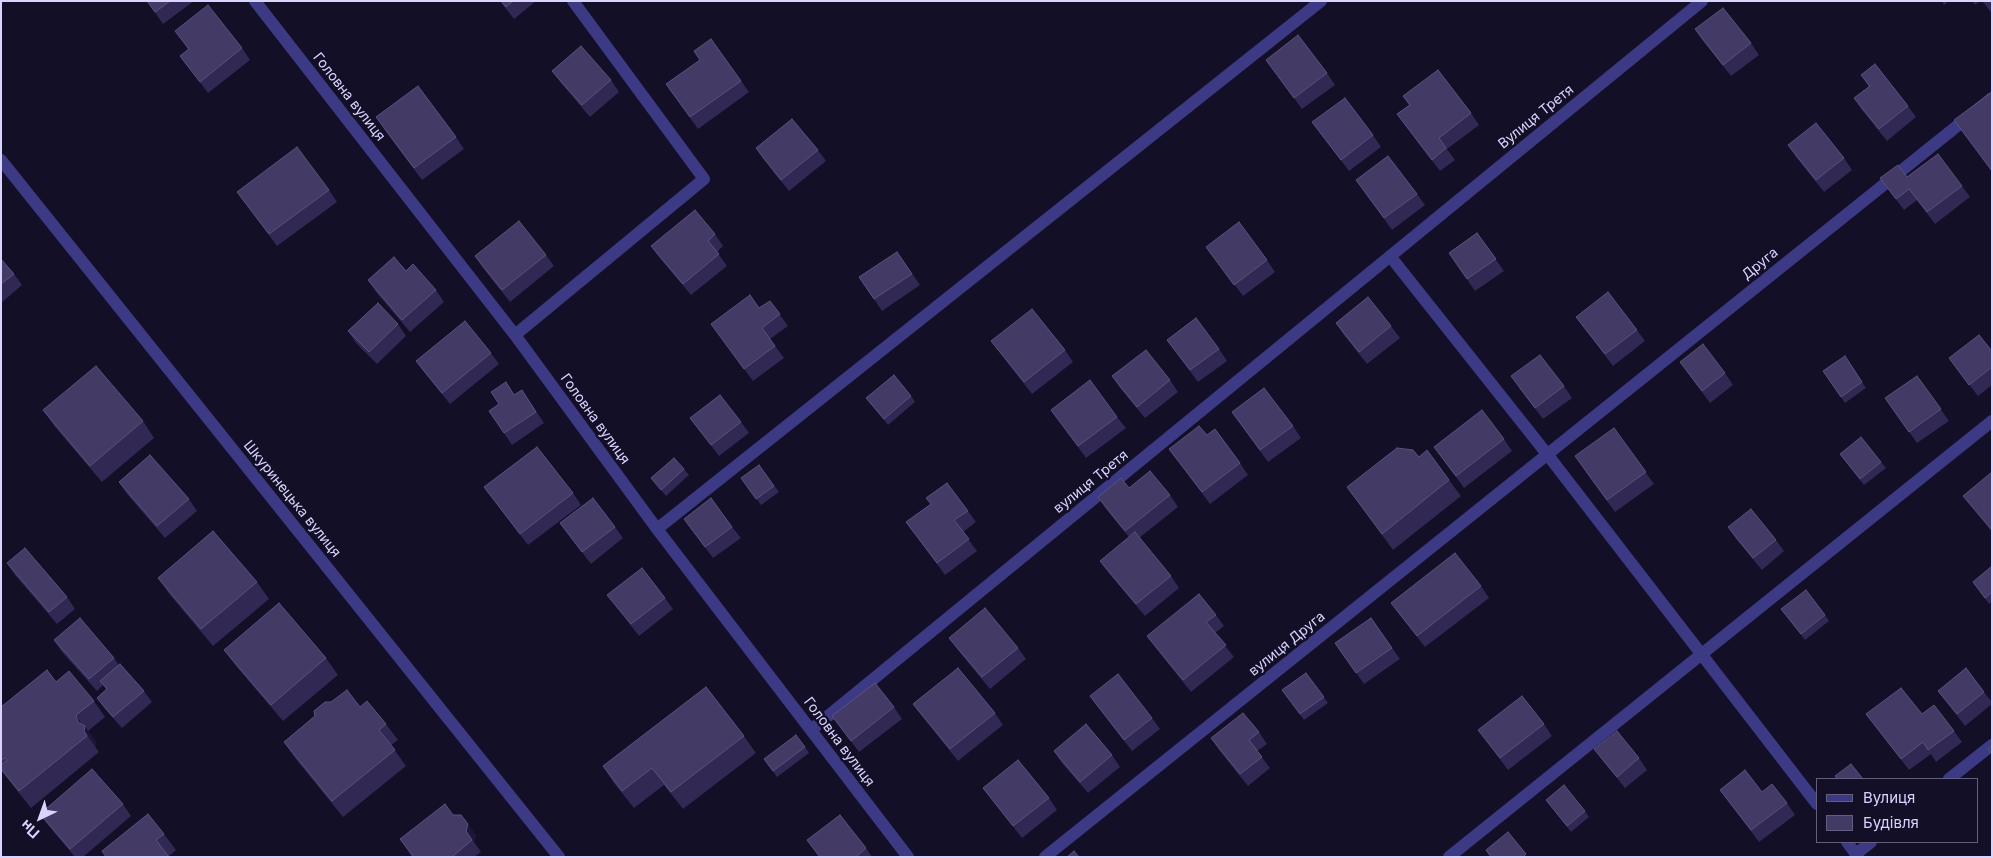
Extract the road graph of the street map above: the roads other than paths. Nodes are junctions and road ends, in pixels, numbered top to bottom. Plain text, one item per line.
1 (255, 1) edge
2 (573, 1) edge
3 (1321, 1) edge
4 (1702, 1) edge
5 (1992, 98) edge
6 (1, 160) edge
7 (1390, 256) junction
8 (515, 336) junction
9 (1992, 421) edge
10 (1547, 454) junction
11 (657, 529) junction
12 (1700, 654) junction
13 (811, 730) junction
14 (1992, 745) edge
15 (1950, 778) edge
16 (1816, 803) edge
17 (1847, 843) edge
18 (1870, 843) edge
19 (1857, 855) edge
20 (559, 857) edge
21 (908, 857) edge
22 (1045, 857) edge
23 (1449, 857) edge

1 - 8 street, Головна вулиця
2 - 8 street
3 - 11 street
4 - 7 street, Вулиця Третя
5 - 10 street, Друга
6 - 20 street, Шкуринецька вулиця
7 - 10 street
7 - 13 street, вулиця Третя
8 - 11 street, Головна вулиця
9 - 12 street
10 - 12 street
10 - 22 street, вулиця Друга
11 - 13 street, Головна вулиця
12 - 16 street
12 - 23 street
13 - 21 street, Головна вулиця
14 - 15 street
17 - 19 street
18 - 19 street

